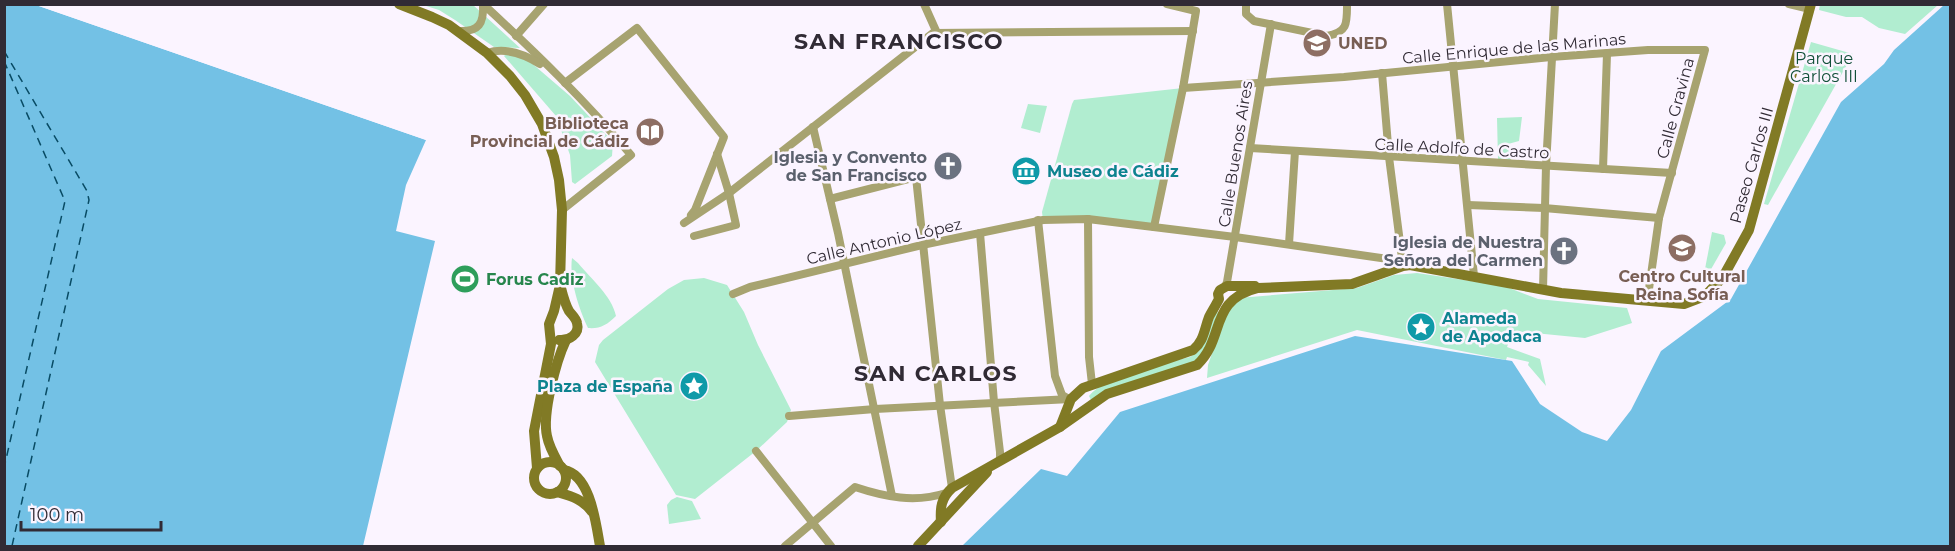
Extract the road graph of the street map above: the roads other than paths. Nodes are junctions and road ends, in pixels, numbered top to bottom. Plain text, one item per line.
1 (399, 4) edge
2 (544, 4) edge
3 (924, 4) edge
4 (1167, 4) edge
5 (1246, 4) edge
6 (1347, 4) edge
7 (1447, 4) edge
8 (1555, 4) edge
9 (1789, 4) edge
10 (483, 5) edge
11 (1810, 7) edge
12 (1271, 24) junction
13 (458, 31) junction
14 (1193, 31) junction
15 (937, 33) junction
16 (516, 36) junction
17 (1705, 50) joint
18 (487, 53) junction
19 (1607, 54) junction
20 (1551, 57) junction
21 (1452, 67) junction
22 (551, 70) junction
23 (1382, 73) junction
24 (1261, 82) junction
25 (565, 83) junction
26 (1183, 88) junction
27 (813, 127) junction
28 (1250, 148) junction
29 (1295, 151) junction
30 (717, 154) junction
31 (1389, 157) junction
32 (1462, 161) junction
33 (1546, 166) junction
34 (1603, 169) junction
35 (1672, 173) junction
36 (729, 193) junction
37 (830, 199) junction
38 (1468, 205) junction
39 (1544, 208) junction
40 (562, 210) junction
41 (1088, 219) junction
42 (1659, 219) junction
43 (1040, 220) junction
44 (1154, 227) junction
45 (980, 233) junction
46 (694, 236) dead end
47 (1235, 237) junction
48 (1289, 244) junction
49 (922, 245) junction
50 (844, 263) junction
51 (1403, 266) junction
52 (1474, 276) junction
53 (560, 285) junction
54 (1228, 287) junction
55 (1258, 288) junction
56 (1543, 290) junction
57 (733, 294) dead end
58 (1227, 300) junction
59 (1650, 300) junction
60 (571, 314) junction
61 (552, 317) junction
62 (550, 333) junction
63 (566, 340) junction
64 (1092, 384) junction
65 (1071, 399) junction
66 (994, 402) junction
67 (939, 405) junction
68 (875, 408) junction
69 (789, 416) dead end
70 (1060, 428) junction
71 (756, 451) dead end
72 (537, 468) junction
73 (562, 468) junction
74 (991, 468) junction
75 (949, 491) junction
76 (557, 492) junction
77 (892, 496) junction
78 (595, 517) junction
79 (941, 522) junction
80 (813, 523) junction
81 (600, 546) edge
82 (785, 546) edge
83 (831, 546) edge
84 (918, 546) edge

1 - 13 street
2 - 16 street
3 - 15 street
4 - 14 street
5 - 12 street
6 - 12 street
7 - 21 street
8 - 20 street
9 - 11 street
10 - 13 street
10 - 16 street
11 - 59 street, Paseo Carlos III
12 - 24 street, Calle Buenos Aires
13 - 18 street
14 - 15 street
14 - 26 street
15 - 27 street
16 - 22 street
17 - 19 street, Calle Enrique de las Marinas
17 - 35 street, Calle Gravina
18 - 22 street
18 - 40 street
19 - 20 street, Calle Enrique de las Marinas
19 - 34 street
20 - 21 street, Calle Enrique de las Marinas
20 - 33 street
21 - 23 street, Calle Enrique de las Marinas
21 - 32 street
22 - 25 street
23 - 24 street, Calle Enrique de las Marinas
23 - 31 street
24 - 26 street, Calle Enrique de las Marinas
24 - 28 street, Calle Buenos Aires
25 - 30 street
25 - 40 street
26 - 44 street
27 - 36 street
27 - 37 street
28 - 29 street, Calle Adolfo de Castro
28 - 47 street, Calle Buenos Aires
29 - 31 street, Calle Adolfo de Castro
29 - 48 street
30 - 36 street
30 - 36 street
31 - 32 street, Calle Adolfo de Castro
31 - 51 street
32 - 33 street, Calle Adolfo de Castro
32 - 38 street
33 - 34 street, Calle Adolfo de Castro
33 - 39 street
34 - 35 street, Calle Adolfo de Castro
35 - 42 street, Calle Gravina
36 - 46 street
37 - 49 street
37 - 50 street
38 - 39 street
38 - 52 street
39 - 42 street
39 - 56 street
40 - 53 street
41 - 43 street, Calle Antonio López
41 - 44 street, Calle Antonio López
41 - 64 street
42 - 59 street, Calle Gravina
43 - 45 street, Calle Antonio López
43 - 65 street
44 - 47 street, Calle Antonio López
45 - 49 street, Calle Antonio López
45 - 66 street
47 - 48 street, Calle Antonio López
47 - 54 street, Calle Buenos Aires
48 - 51 street, Calle Antonio López
49 - 50 street, Calle Antonio López
49 - 67 street
50 - 57 street, Calle Antonio López
50 - 68 street
51 - 52 street
51 - 55 street
52 - 56 street
53 - 60 street
53 - 61 street
54 - 55 street
54 - 58 street
55 - 58 street
56 - 59 street
58 - 64 street
58 - 70 street
60 - 61 street
60 - 63 street
61 - 62 street
62 - 63 street
62 - 72 street
63 - 73 street
64 - 65 street
65 - 66 street
65 - 70 street
66 - 67 street
66 - 74 street
67 - 68 street
67 - 75 street
68 - 69 street
68 - 77 street
70 - 74 street
71 - 80 street
72 - 73 street
72 - 76 street
73 - 76 street
73 - 78 street
74 - 75 street
74 - 79 street
75 - 77 street
75 - 79 street
76 - 78 street
77 - 80 street
78 - 81 street
79 - 84 street
80 - 82 street
80 - 83 street

